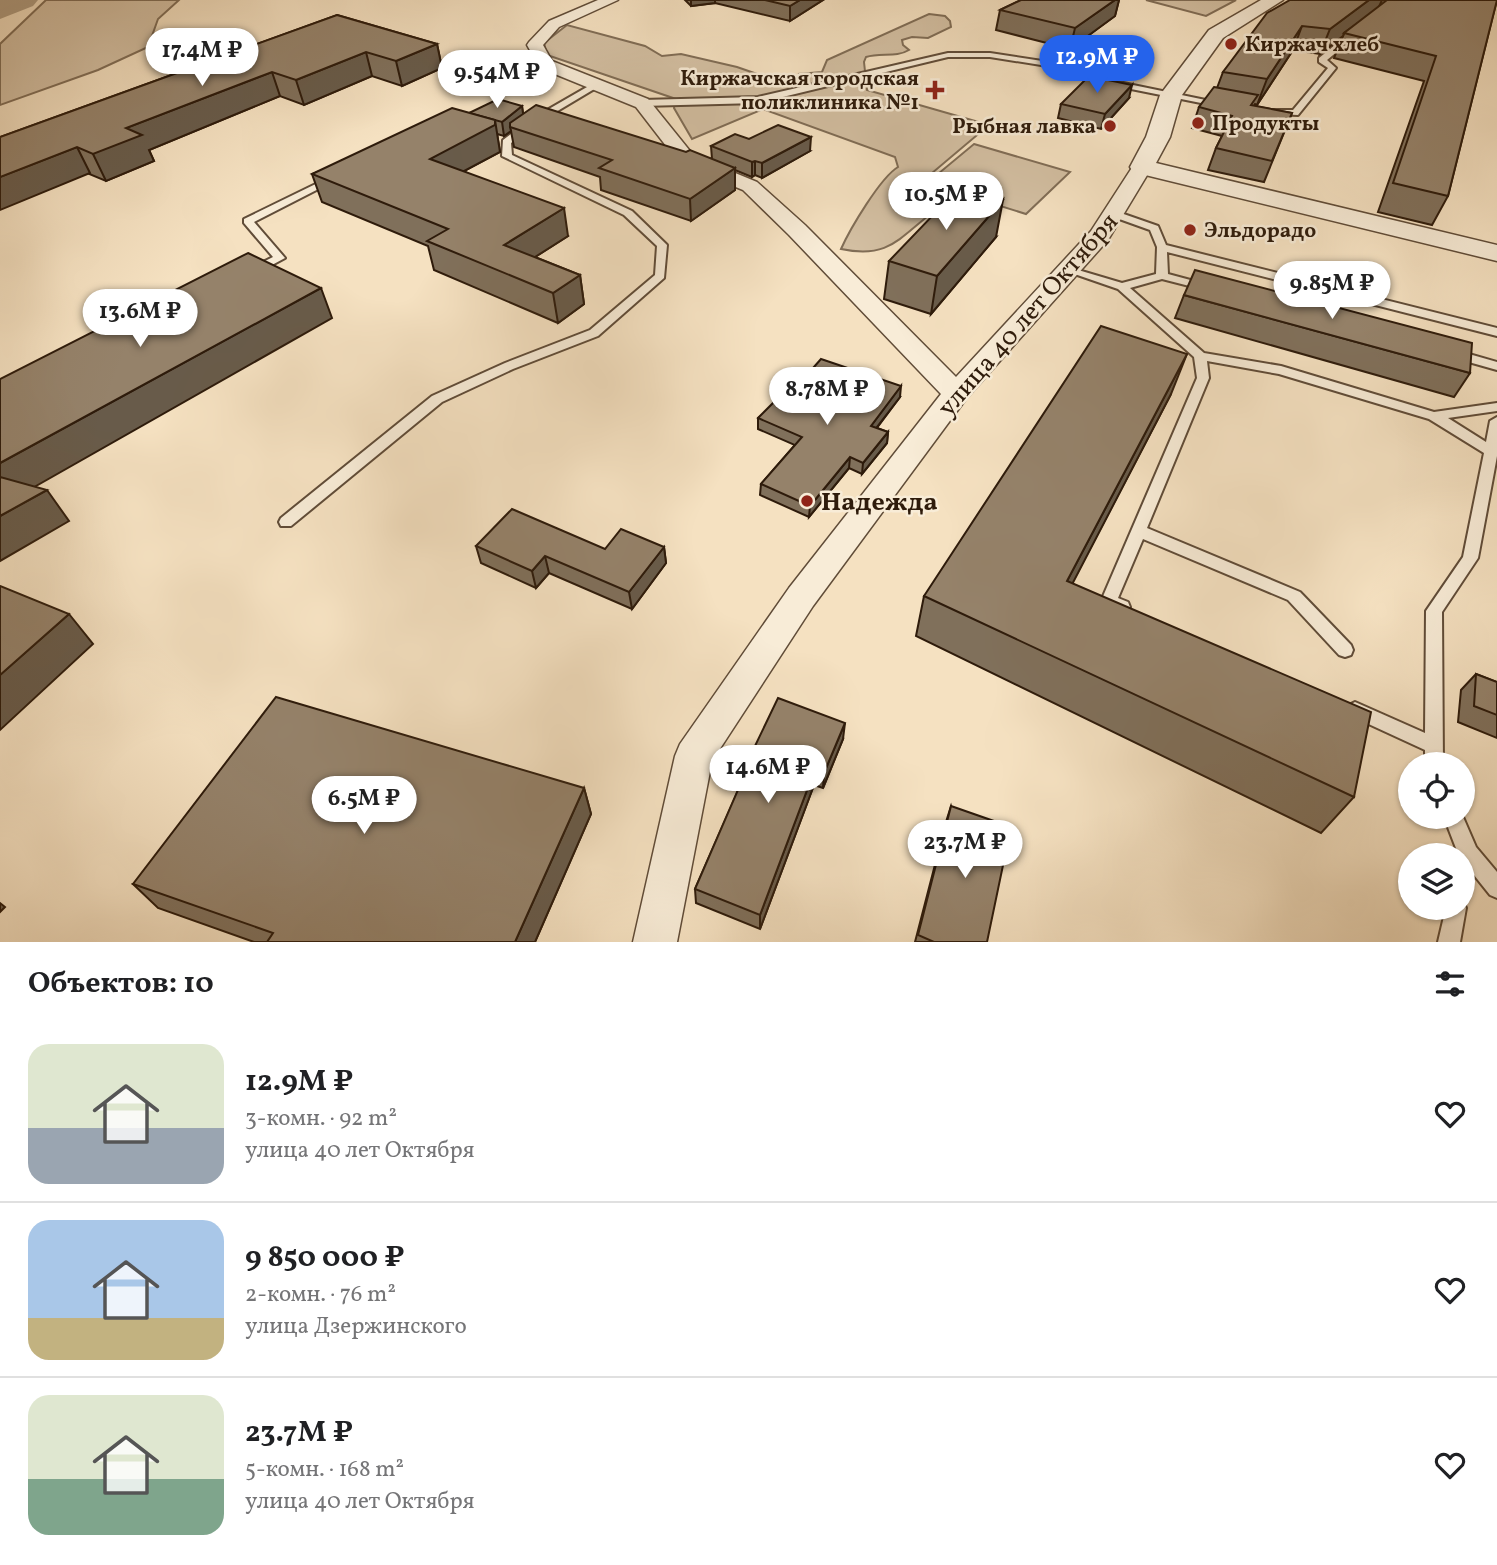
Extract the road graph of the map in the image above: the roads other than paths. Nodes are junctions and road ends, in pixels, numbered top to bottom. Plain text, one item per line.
1 (611, 0) edge
2 (1274, 0) edge
3 (1360, 30) edge
4 (597, 85) junction
5 (1171, 95) junction
6 (642, 103) junction
7 (1235, 106) edge
8 (1261, 111) edge
9 (493, 138) edge
10 (506, 142) junction
11 (1142, 167) junction
12 (345, 173) edge
13 (1115, 214) junction
14 (1162, 247) junction
15 (1497, 253) edge
16 (1068, 270) junction
17 (244, 275) edge
18 (1162, 276) junction
19 (1122, 286) junction
20 (1214, 289) edge
21 (1497, 332) edge
22 (1447, 352) edge
23 (1200, 356) junction
24 (1497, 366) edge
25 (956, 393) junction
26 (1497, 407) edge
27 (1434, 416) junction
28 (1497, 421) edge
29 (1491, 451) junction
30 (286, 522) dead end
31 (1139, 531) junction
32 (1134, 612) edge
33 (1345, 649) dead end
34 (1334, 701) edge
35 (1434, 745) junction
36 (1434, 752) edge
37 (1475, 861) edge
38 (1497, 888) edge
39 (1454, 920) edge
40 (655, 942) edge
41 (1449, 942) edge

1 - 4 street
2 - 5 street, улица 40 лет Октября
3 - 8 lane
4 - 6 street
4 - 10 lane
5 - 6 lane
5 - 7 lane
5 - 11 street, улица 40 лет Октября
6 - 25 street
9 - 10 lane
10 - 30 lane
11 - 13 street, улица 40 лет Октября
11 - 15 street
12 - 17 lane
13 - 14 lane
13 - 16 street, улица 40 лет Октября
14 - 18 lane
14 - 21 lane
16 - 19 lane
16 - 25 street, улица 40 лет Октября
18 - 19 lane
18 - 20 lane
19 - 23 lane
22 - 24 lane
23 - 27 lane
23 - 31 lane
25 - 40 street, улица 40 лет Октября
26 - 27 lane
27 - 29 lane
28 - 29 lane
29 - 35 lane
31 - 32 lane
31 - 33 lane
34 - 35 lane
35 - 36 lane
37 - 38 lane
39 - 41 lane

